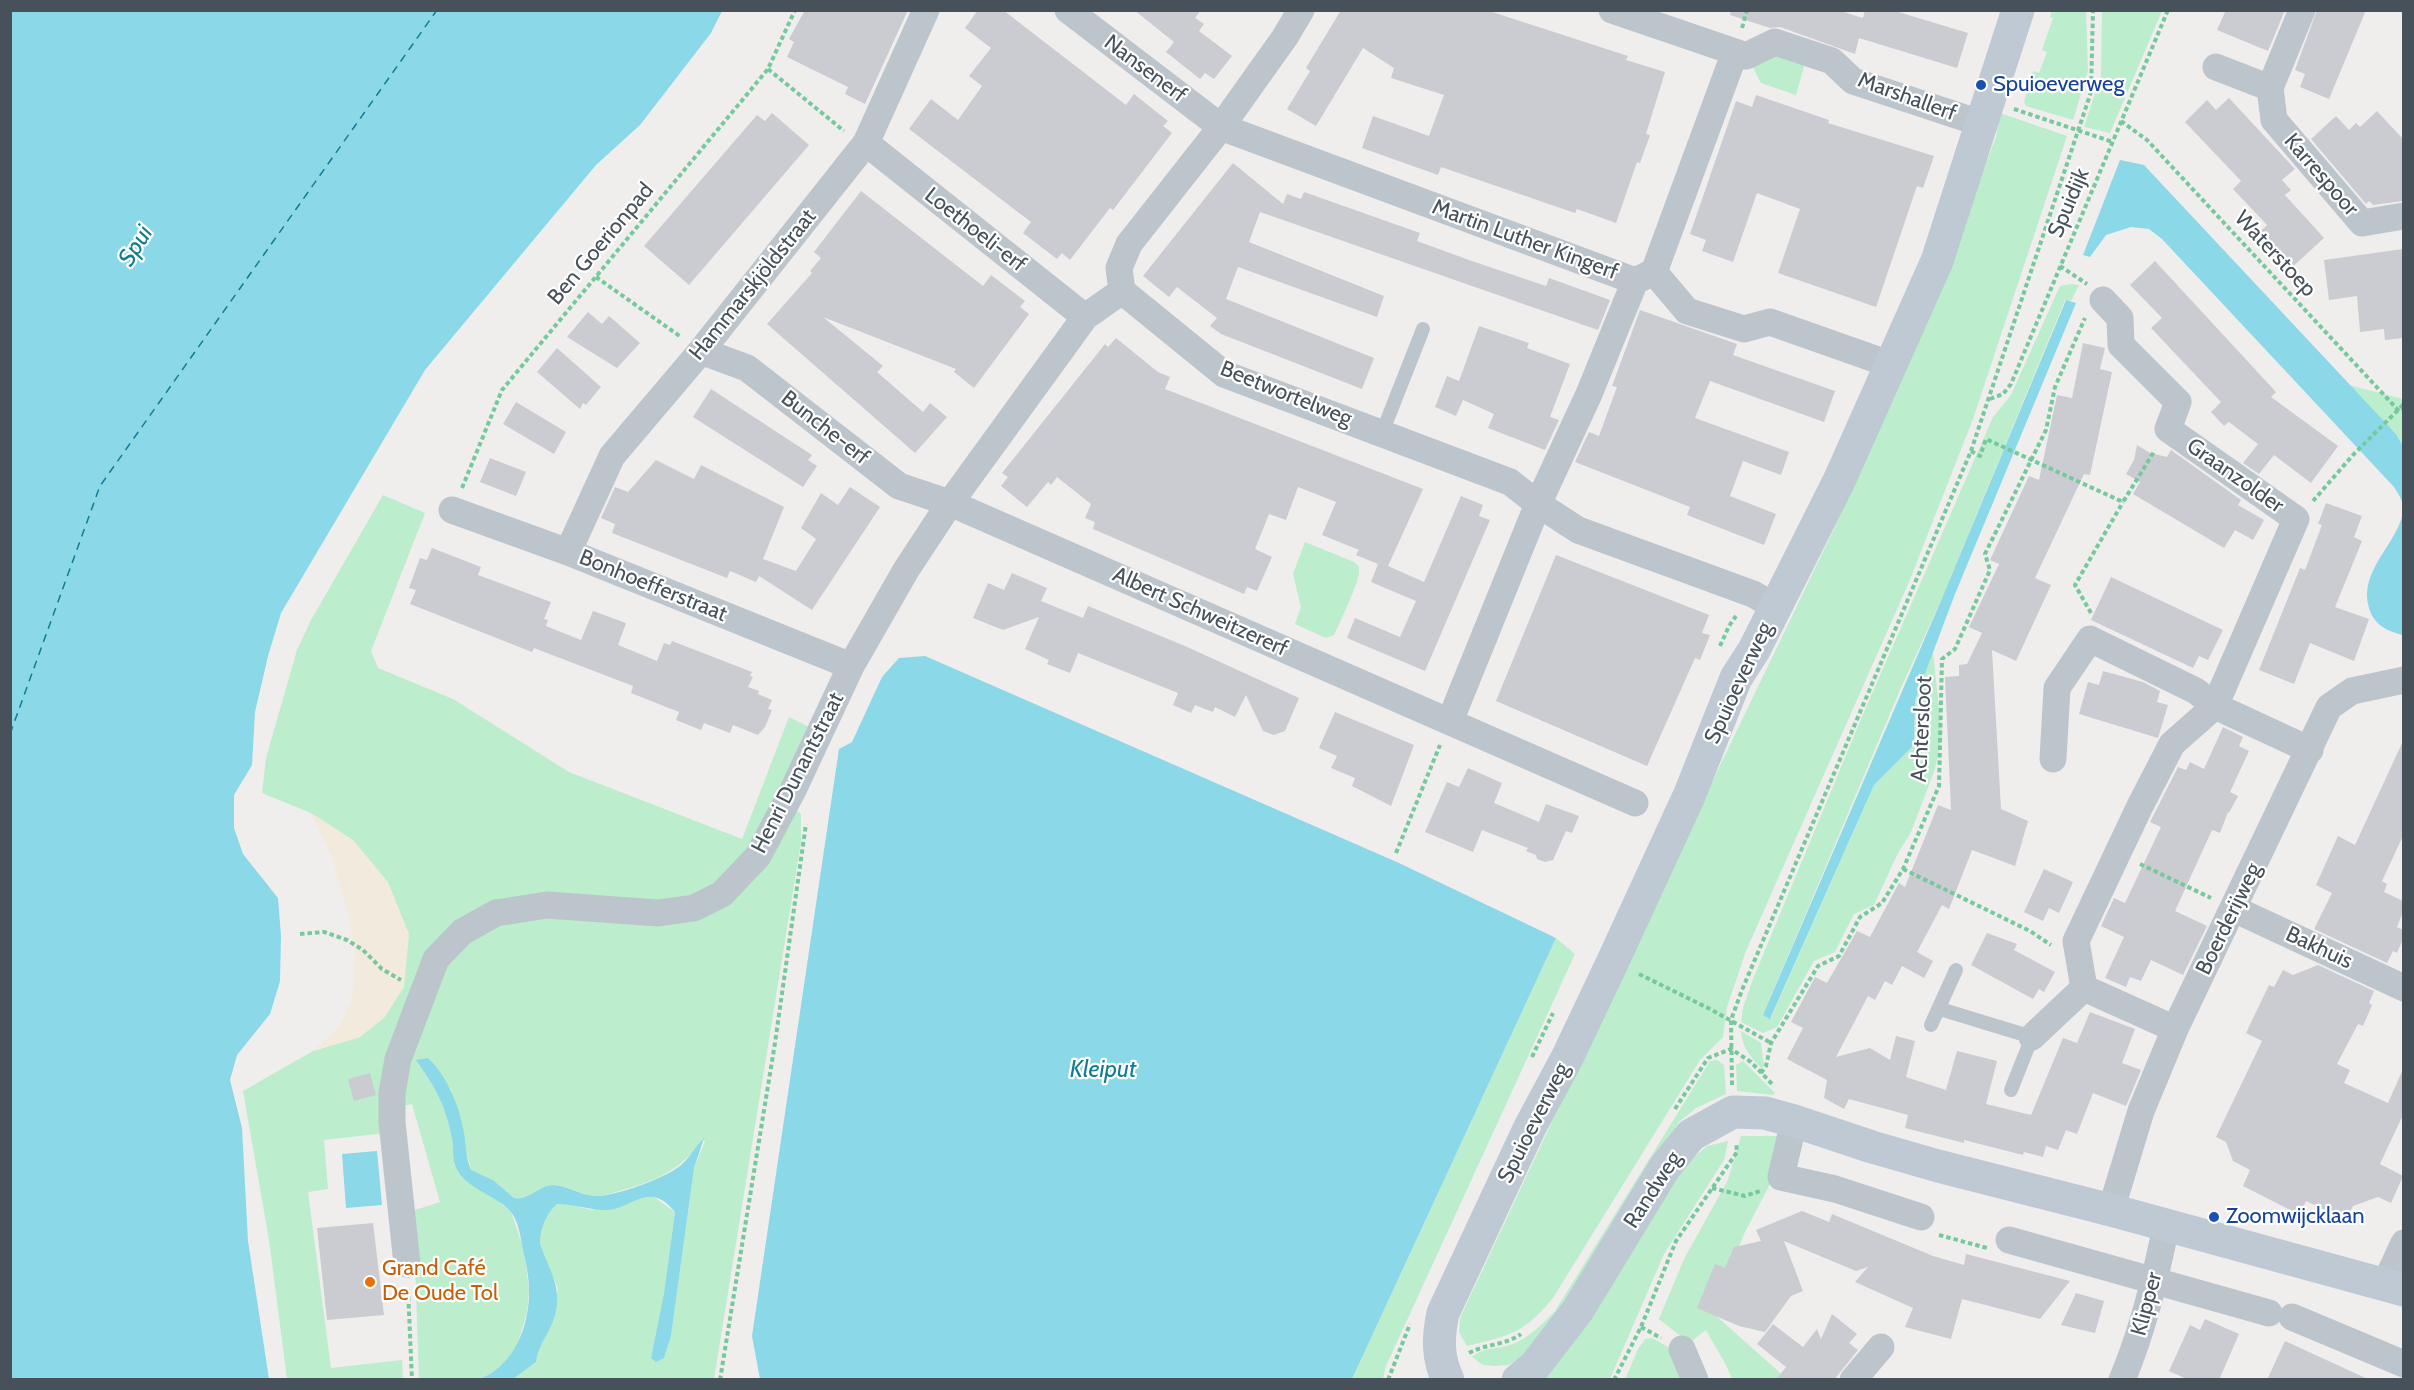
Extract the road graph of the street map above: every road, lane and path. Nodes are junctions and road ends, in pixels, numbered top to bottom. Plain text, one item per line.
1 (795, 10) edge
2 (926, 10) edge
3 (1068, 10) edge
4 (1301, 10) edge
5 (1611, 10) edge
6 (2018, 10) edge
7 (2093, 10) edge
8 (2168, 10) edge
9 (2302, 10) edge
10 (1735, 52) junction
11 (2216, 67) dead end
12 (768, 69) junction
13 (2270, 88) junction
14 (2032, 115) dead end
15 (2121, 121) junction
16 (1983, 124) junction
17 (1221, 127) junction
18 (2078, 130) junction
19 (2113, 142) junction
20 (866, 143) junction
21 (2403, 216) edge
22 (596, 277) junction
23 (1645, 277) junction
24 (1122, 291) junction
25 (2096, 304) joint
26 (1085, 317) junction
27 (1423, 329) dead end
28 (701, 351) junction
29 (1892, 365) junction
30 (1990, 399) junction
31 (2403, 404) edge
32 (2401, 410) edge
33 (2168, 429) junction
34 (1382, 433) junction
35 (1971, 451) junction
36 (2029, 459) junction
37 (2123, 502) junction
38 (950, 503) junction
39 (1538, 504) junction
40 (452, 510) joint
41 (2296, 519) junction
42 (568, 552) junction
43 (1774, 606) junction
44 (2090, 639) junction
45 (851, 666) junction
46 (2403, 680) edge
47 (2215, 706) junction
48 (1450, 721) junction
49 (2310, 750) junction
50 (2053, 759) dead end
51 (793, 790) junction
52 (1635, 803) dead end
53 (1396, 853) dead end
54 (2117, 853) junction
55 (1903, 869) junction
56 (2234, 909) junction
57 (300, 934) dead end
58 (1956, 970) dead end
59 (2082, 976) junction
60 (1658, 983) dead end
61 (2403, 988) edge
62 (425, 989) junction
63 (1940, 1009) junction
64 (1731, 1020) junction
65 (1931, 1025) dead end
66 (2175, 1029) junction
67 (2032, 1037) junction
68 (1771, 1043) junction
69 (1731, 1049) junction
70 (1761, 1073) dead end
71 (2011, 1090) dead end
72 (1674, 1112) dead end
73 (1733, 1112) junction
74 (1794, 1120) junction
75 (1780, 1177) junction
76 (1712, 1188) junction
77 (2111, 1210) junction
78 (1921, 1217) joint
79 (2166, 1227) junction
80 (2009, 1240) joint
81 (2403, 1243) edge
82 (407, 1264) joint
83 (2155, 1280) junction
84 (2394, 1287) edge
85 (1523, 1333) dead end
86 (1881, 1347) dead end
87 (1682, 1349) dead end
88 (2403, 1364) edge
89 (1445, 1374) edge
90 (412, 1380) edge
91 (720, 1380) edge
92 (1518, 1380) edge
93 (1614, 1380) edge
94 (1695, 1380) edge
95 (1853, 1380) edge
96 (2122, 1380) edge

1 - 12 path, Ben Goerionpad
2 - 20 street, Hammarskjöldstraat
3 - 17 street, Nansenerf
4 - 17 street
5 - 10 street
6 - 16 street, Spuioeverweg
7 - 18 path, Achtersloot
8 - 15 path, Spuidijk
9 - 13 street, Karrespoor
10 - 16 street, Marshallerf
10 - 23 street
11 - 13 street
12 - 20 path
12 - 22 path, Ben Goerionpad
13 - 21 street, Karrespoor
14 - 18 path
15 - 19 path, Spuidijk
15 - 32 path, Waterstoep
16 - 29 street, Spuioeverweg
17 - 23 street, Martin Luther Kingerf
17 - 24 street
18 - 19 path
18 - 30 path, Achtersloot
19 - 30 path, Spuidijk
20 - 26 street, Loethoeli-erf
20 - 28 street, Hammarskjöldstraat
22 - 28 path
22 - 40 path, Ben Goerionpad
23 - 29 street
23 - 39 street
24 - 26 street, Henri Dunantstraat
24 - 34 street, Beetwortelweg
25 - 33 street, Graanzolder
25 - 36 path, Achtersloot
26 - 38 street, Henri Dunantstraat
27 - 34 lane
28 - 38 street, Bunche-erf
28 - 42 street, Hammarskjöldstraat
29 - 43 street, Spuioeverweg
30 - 35 path, Achtersloot
31 - 32 path
32 - 41 path
33 - 37 path
33 - 41 street, Graanzolder
34 - 39 street, Beetwortelweg
35 - 36 path
35 - 64 path, Achtersloot
36 - 37 path
36 - 55 path, Achtersloot
37 - 44 path
38 - 45 street, Henri Dunantstraat
38 - 48 street, Albert Schweitzererf
39 - 43 street, Beetwortelweg
39 - 48 street
40 - 42 street, Bonhoefferstraat
41 - 47 street, Graanzolder
42 - 45 street, Bonhoefferstraat
43 - 89 street, Spuioeverweg
44 - 47 street
44 - 50 street
45 - 51 street, Henri Dunantstraat
46 - 49 street, Boerderijweg
47 - 49 street
47 - 54 street, Graanzolder
48 - 52 street, Albert Schweitzererf
48 - 53 path
49 - 56 street, Boerderijweg
51 - 62 street, Henri Dunantstraat
51 - 91 path
54 - 56 path
54 - 59 street, Graanzolder
55 - 59 path
55 - 68 path, Achtersloot
56 - 61 street, Bakhuis
56 - 66 street, Boerderijweg
57 - 62 path
58 - 63 lane
59 - 66 street
59 - 67 street
60 - 64 path
62 - 82 street, Henri Dunantstraat
63 - 65 lane
63 - 67 lane
64 - 68 path
64 - 69 path, Achtersloot
66 - 77 street, Boerderijweg
67 - 71 lane
68 - 70 path, Achtersloot
69 - 72 path
69 - 73 path, Achtersloot
73 - 74 street
73 - 76 path
73 - 92 street, Randweg
74 - 75 street
74 - 77 street
75 - 76 path
75 - 78 street
76 - 93 path
77 - 79 street
78 - 80 path
79 - 83 street, Klipper
79 - 84 street
80 - 83 street
81 - 84 street
82 - 90 path
83 - 88 street
83 - 96 street, Klipper
85 - 89 path
86 - 95 street
87 - 94 street

